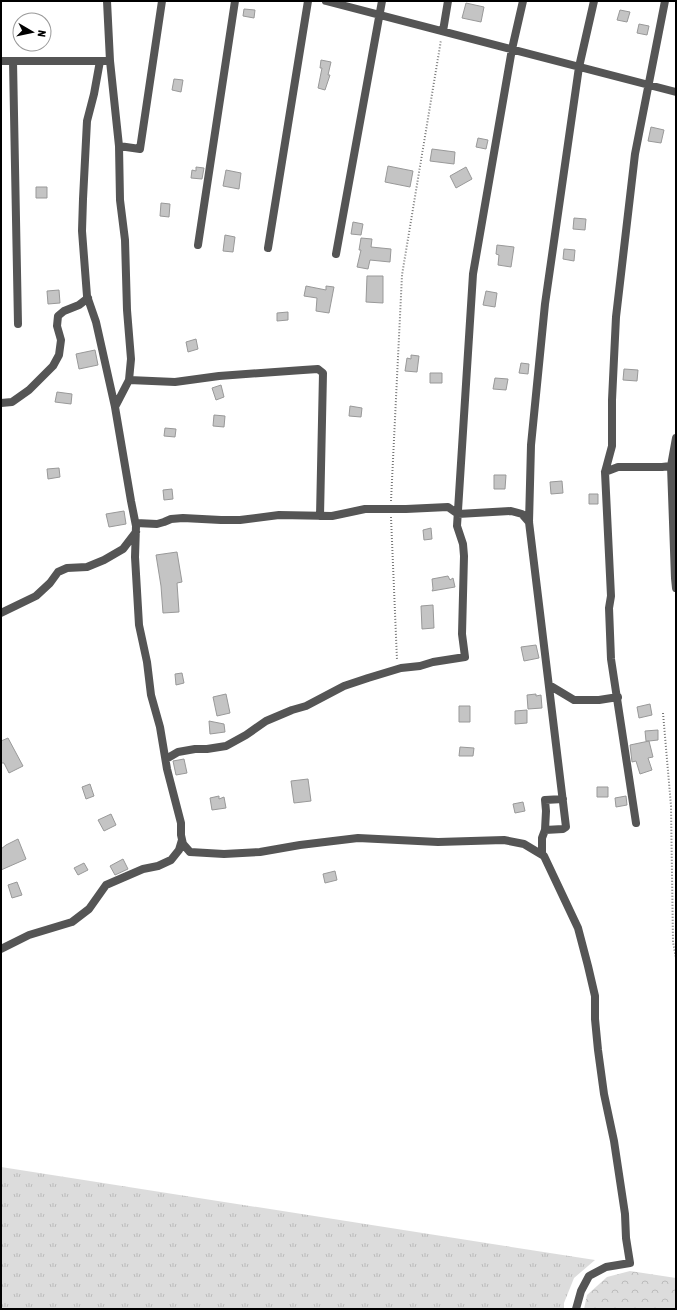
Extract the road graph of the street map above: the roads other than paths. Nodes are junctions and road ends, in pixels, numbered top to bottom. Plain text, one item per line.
1 (107, 1) edge
2 (162, 1) edge
3 (235, 1) edge
4 (308, 1) edge
5 (326, 1) edge
6 (382, 1) edge
7 (448, 1) edge
8 (523, 1) edge
9 (594, 1) edge
10 (665, 1) edge
11 (379, 14) junction
12 (443, 31) junction
13 (512, 49) junction
14 (1, 61) edge
15 (13, 61) junction
16 (100, 61) junction
17 (110, 61) junction
18 (579, 67) junction
19 (648, 85) junction
20 (676, 92) edge
21 (119, 146) junction
22 (198, 245) dead end
23 (268, 248) dead end
24 (336, 254) dead end
25 (88, 298) junction
26 (18, 324) dead end
27 (130, 380) junction
28 (1, 403) edge
29 (115, 407) junction
30 (676, 438) edge
31 (672, 466) junction
32 (604, 472) junction
33 (459, 499) junction
34 (448, 507) junction
35 (458, 514) junction
36 (320, 516) junction
37 (529, 522) junction
38 (136, 523) junction
39 (136, 532) junction
40 (676, 588) edge
41 (1, 613) edge
42 (549, 685) junction
43 (618, 697) junction
44 (166, 759) junction
45 (563, 799) junction
46 (636, 823) dead end
47 (545, 830) junction
48 (182, 840) junction
49 (542, 854) junction
50 (1, 949) edge
51 (576, 1309) edge

1 - 17 street
2 - 21 street
3 - 22 street
4 - 23 street
5 - 11 street
6 - 11 street
7 - 12 street
8 - 13 street
9 - 18 street
10 - 19 street
11 - 12 street
11 - 24 street
12 - 13 street
13 - 18 street
13 - 33 street
14 - 15 street
15 - 16 street
15 - 26 street
16 - 17 street
16 - 25 street
17 - 21 street
18 - 19 street
18 - 37 street
19 - 20 street
19 - 32 street
21 - 27 street
25 - 28 street
25 - 29 street
27 - 29 street
27 - 36 street
29 - 38 street
30 - 31 street
31 - 32 street
31 - 40 street
32 - 43 street
33 - 34 street
33 - 35 street
34 - 35 street
34 - 36 street
35 - 37 street
35 - 44 street
36 - 38 street
37 - 42 street
38 - 39 street
39 - 41 street
39 - 44 street
42 - 43 street
42 - 45 street
43 - 46 street
44 - 48 street
45 - 47 street
45 - 47 street
47 - 49 street
48 - 49 street
48 - 50 street
49 - 51 street

